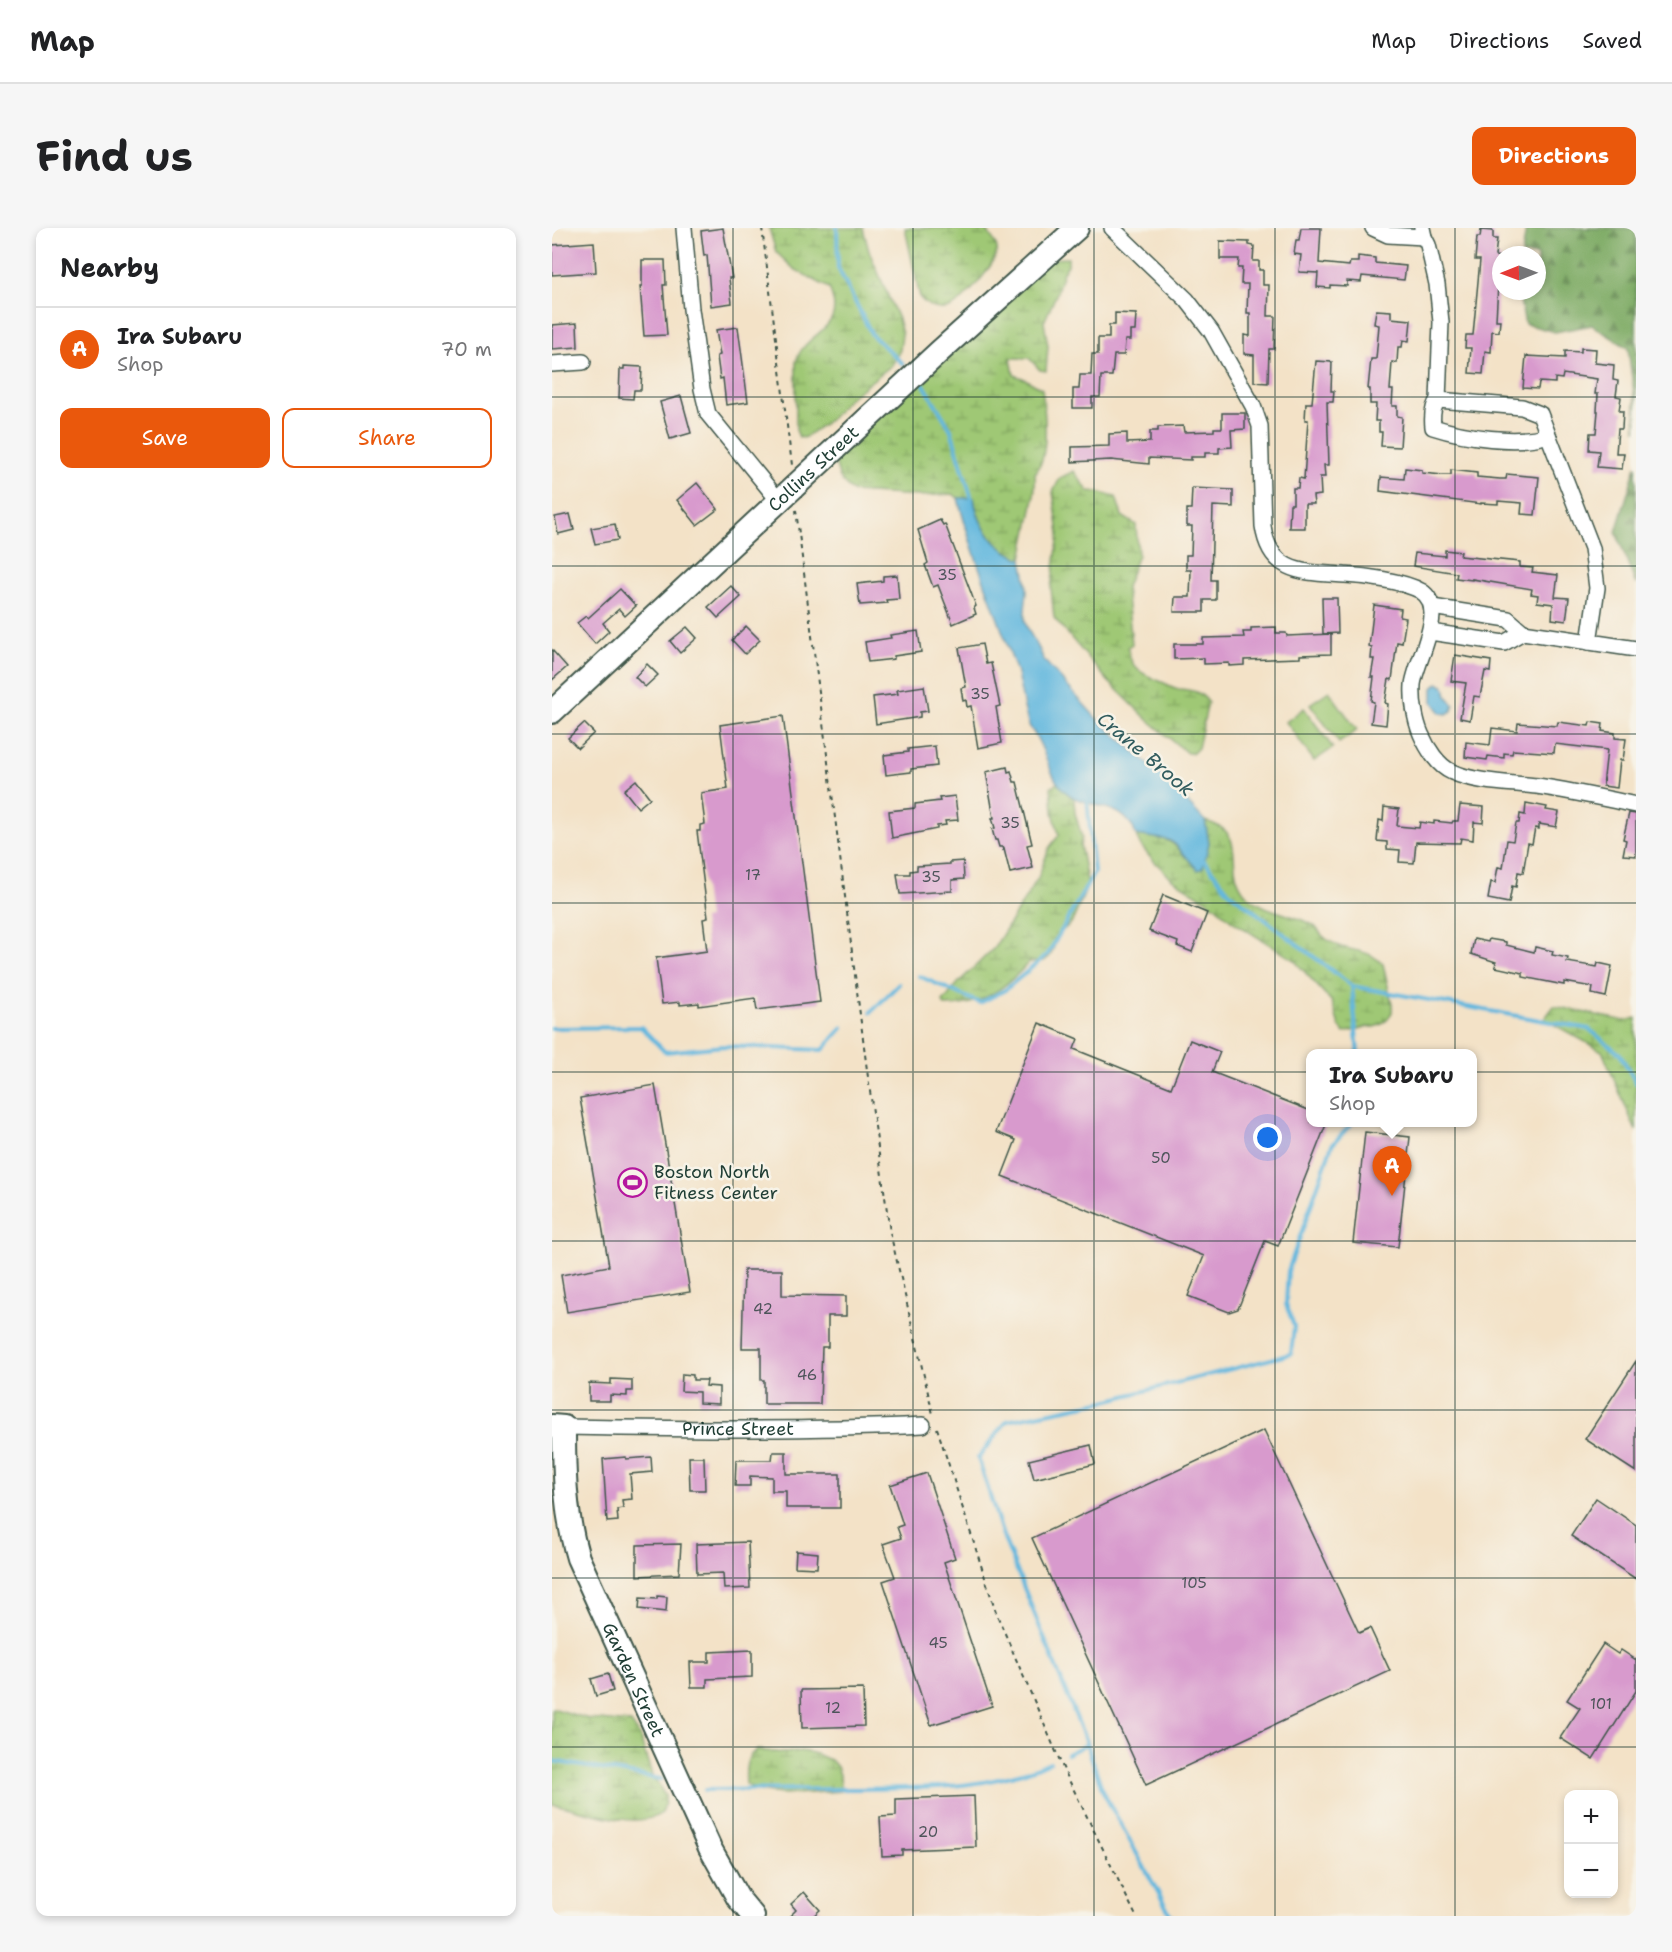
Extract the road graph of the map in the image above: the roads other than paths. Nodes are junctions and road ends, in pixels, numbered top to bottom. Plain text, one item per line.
1 (684, 228) edge
2 (1077, 228) edge
3 (1112, 228) edge
4 (1373, 228) edge
5 (1423, 233) edge
6 (583, 362) dead end
7 (552, 364) edge
8 (1438, 400) junction
9 (1548, 435) junction
10 (787, 494) junction
11 (1432, 608) junction
12 (1430, 632) junction
13 (1522, 632) junction
14 (1589, 642) junction
15 (1636, 649) edge
16 (552, 712) edge
17 (1636, 805) edge
18 (931, 1421) road end
19 (558, 1427) edge
20 (753, 1916) edge

1 - 10 street
2 - 10 main road, Collins Street
3 - 11 street
4 - 5 street
5 - 8 street
6 - 7 street
8 - 9 street
8 - 9 street
9 - 14 street
10 - 16 main road, Collins Street
11 - 12 street
11 - 13 street
12 - 13 street
12 - 17 street
13 - 14 street
14 - 15 street
18 - 19 street, Prince Street
19 - 20 main road, Garden Street

